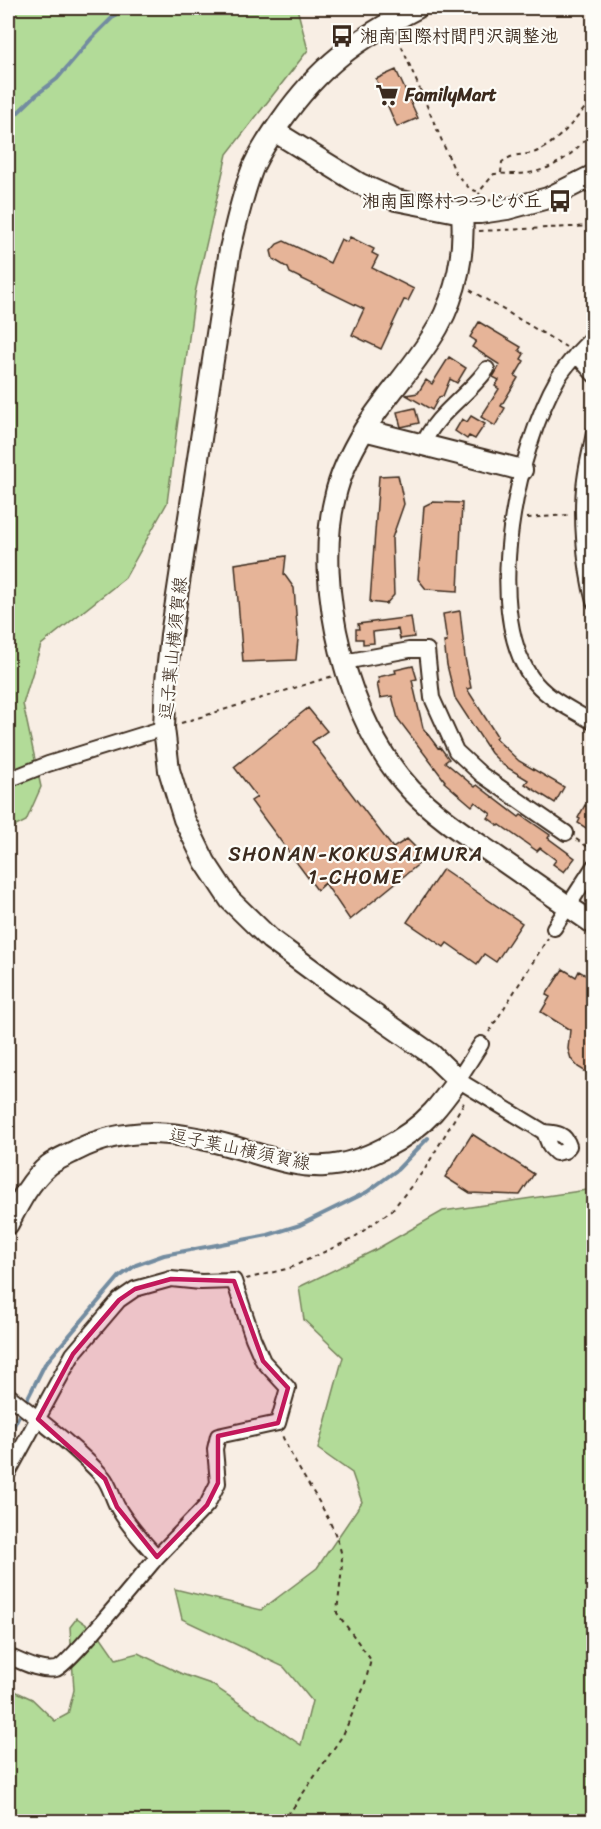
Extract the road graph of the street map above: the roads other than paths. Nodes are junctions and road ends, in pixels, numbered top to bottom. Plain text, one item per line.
1 (417, 8) edge
2 (274, 131) junction
3 (594, 175) edge
4 (462, 222) junction
5 (594, 336) edge
6 (576, 354) junction
7 (487, 369) dead end
8 (594, 375) edge
9 (364, 430) junction
10 (594, 434) edge
11 (423, 445) junction
12 (522, 470) junction
13 (594, 602) edge
14 (345, 667) junction
15 (593, 720) edge
16 (164, 728) junction
17 (8, 780) edge
18 (566, 833) road end
19 (594, 866) edge
20 (568, 906) junction
21 (594, 924) edge
22 (554, 928) road end
23 (481, 1044) road end
24 (465, 1084) junction
25 (544, 1131) dead end
26 (8, 1224) edge
27 (8, 1395) edge
28 (38, 1419) junction
29 (8, 1473) edge
30 (157, 1557) junction
31 (8, 1656) edge

1 - 2 main road, 逗子葉山横須賀線
2 - 4 main road
2 - 16 main road, 逗子葉山横須賀線
3 - 4 main road
4 - 9 main road
5 - 6 street
6 - 8 street
6 - 12 street
7 - 11 street
9 - 11 main road
9 - 14 main road
10 - 13 street
11 - 12 main road
12 - 15 street
14 - 18 street
14 - 20 main road
16 - 17 street
16 - 24 main road, 逗子葉山横須賀線
19 - 20 street
20 - 21 main road
20 - 22 street
23 - 24 street
24 - 25 street
24 - 26 main road, 逗子葉山横須賀線
27 - 28 street
28 - 29 street
28 - 30 street
28 - 30 street
30 - 31 street

